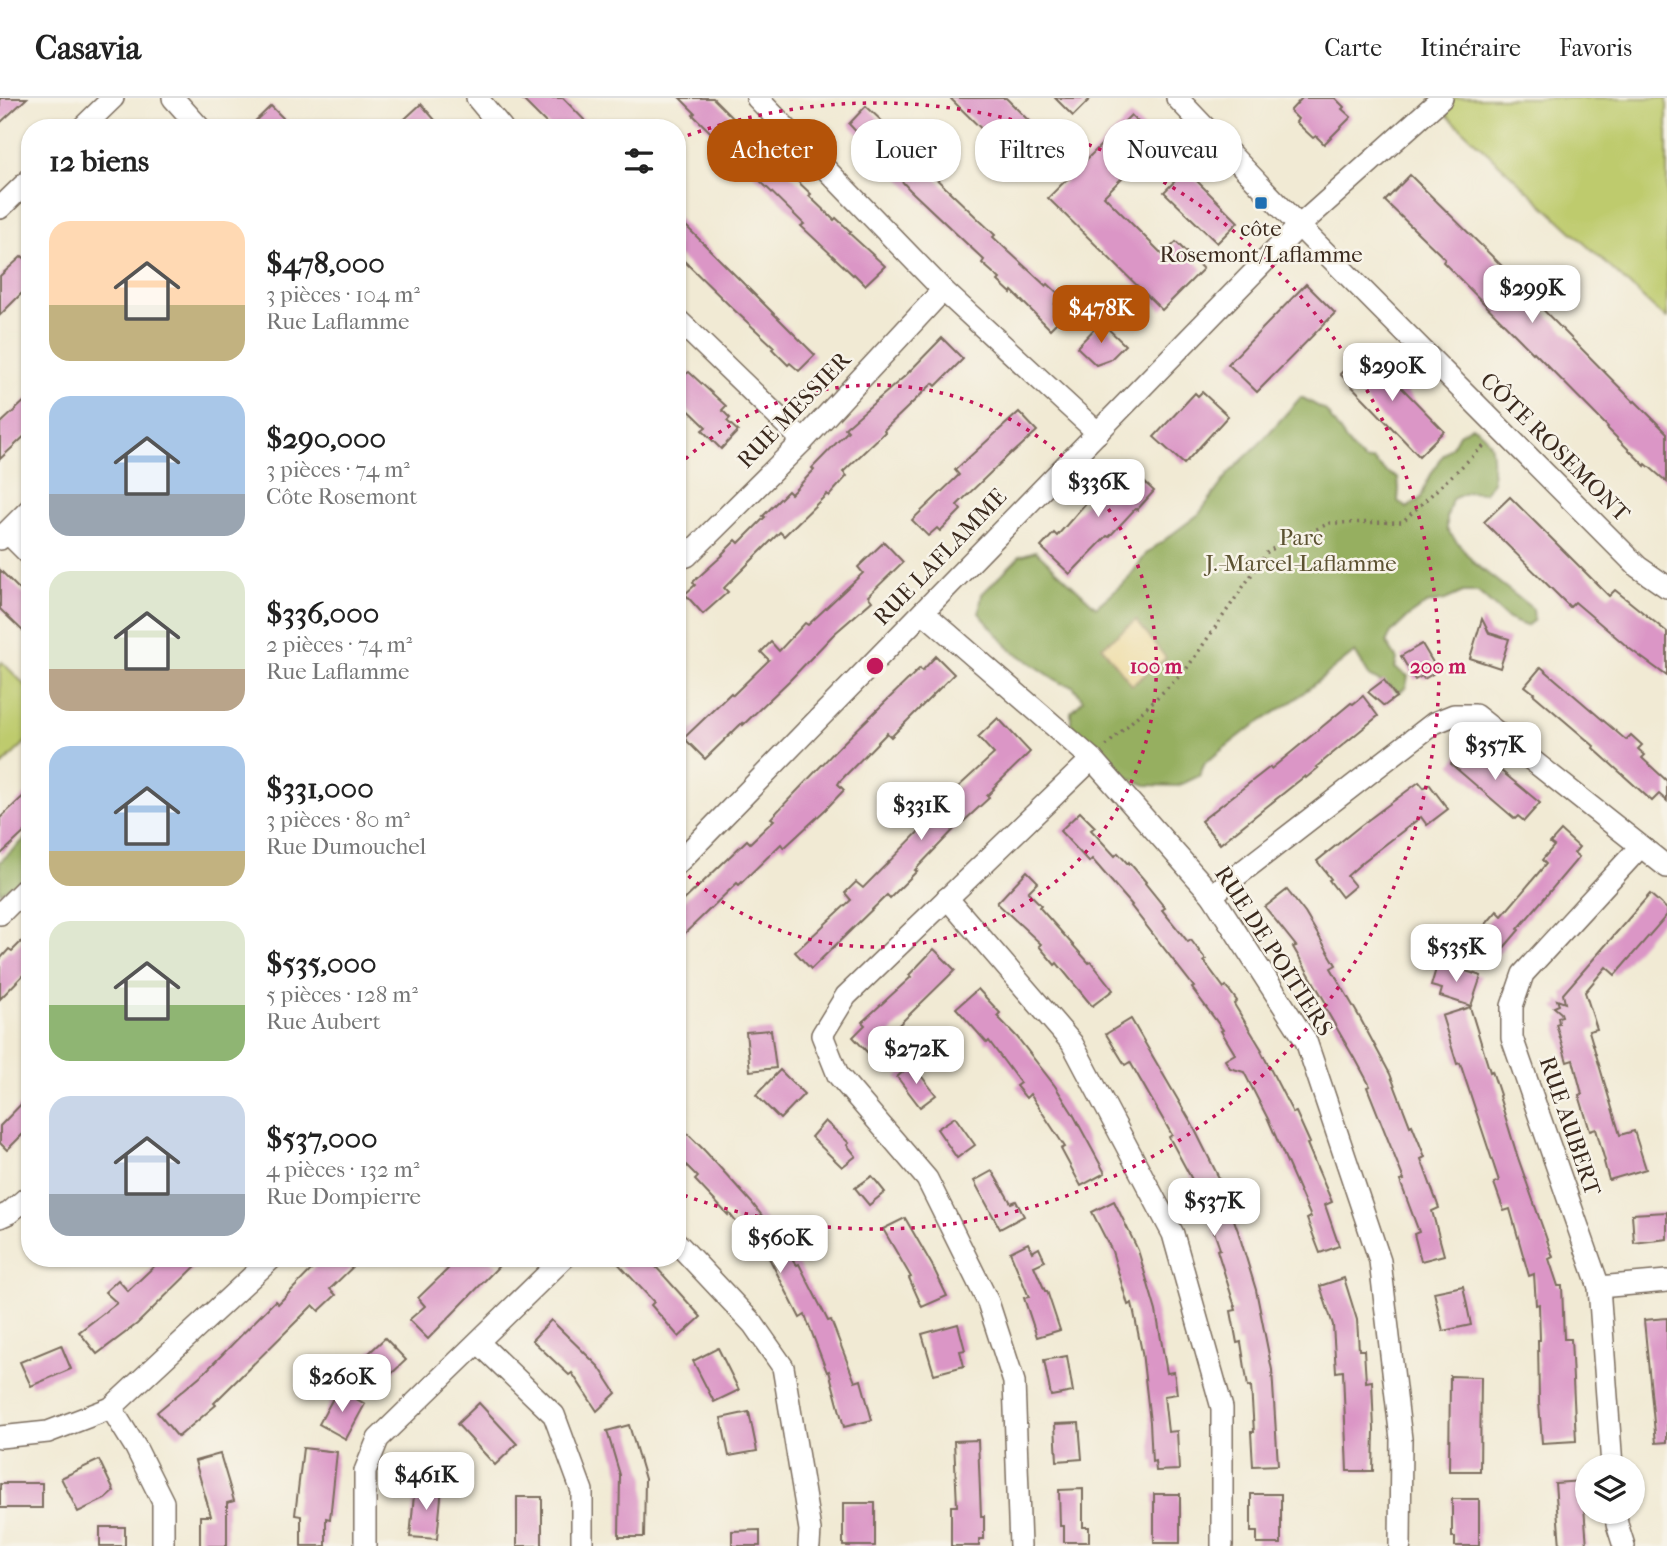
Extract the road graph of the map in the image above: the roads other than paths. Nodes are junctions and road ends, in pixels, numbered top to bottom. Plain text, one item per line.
1 (113, 98) edge
2 (173, 98) edge
3 (477, 98) edge
4 (757, 98) edge
5 (1177, 98) edge
6 (1442, 98) edge
7 (91, 119) edge
8 (192, 119) edge
9 (494, 119) edge
10 (21, 188) edge
11 (0, 208) edge
12 (1299, 226) junction
13 (943, 290) junction
14 (686, 328) edge
15 (1098, 433) junction
16 (803, 441) junction
17 (21, 518) edge
18 (4, 536) edge
19 (21, 548) edge
20 (686, 556) edge
21 (1667, 587) edge
22 (923, 611) junction
23 (1092, 759) junction
24 (1640, 847) junction
25 (686, 855) edge
26 (1667, 867) edge
27 (21, 893) edge
28 (1212, 895) junction
29 (947, 898) junction
30 (0, 914) edge
31 (21, 1203) edge
32 (0, 1217) edge
33 (686, 1253) edge
34 (262, 1267) edge
35 (555, 1267) edge
36 (1667, 1282) edge
37 (1599, 1287) junction
38 (479, 1343) junction
39 (111, 1408) junction
40 (0, 1437) edge
41 (1611, 1454) edge
42 (1617, 1524) edge
43 (163, 1546) edge
44 (365, 1546) edge
45 (582, 1546) edge
46 (809, 1546) edge
47 (1020, 1546) edge
48 (1222, 1546) edge
49 (1400, 1546) edge
50 (1624, 1546) edge

1 - 7 street
2 - 8 street
3 - 9 street
4 - 13 street
5 - 12 street, CÔTE ROSEMONT
6 - 12 street, RUE LAFLAMME
10 - 11 street
12 - 15 street, RUE LAFLAMME
12 - 21 street, CÔTE ROSEMONT
13 - 15 street
13 - 16 street, RUE MESSIER
14 - 16 street
15 - 22 street, RUE LAFLAMME
16 - 20 street, RUE MESSIER
17 - 18 street
18 - 19 street
22 - 23 street, RUE DE POITIERS
22 - 25 street, RUE LAFLAMME
23 - 28 street, RUE DE POITIERS
23 - 29 street
24 - 26 street
24 - 28 street
24 - 37 street, RUE AUBERT
27 - 30 street
28 - 49 street, RUE DE POITIERS
29 - 47 street
29 - 48 street
31 - 32 street
33 - 46 street
34 - 39 street
35 - 38 street
36 - 37 street
37 - 41 street, RUE AUBERT
38 - 44 street
38 - 45 street
39 - 40 street
39 - 43 street
42 - 50 street

